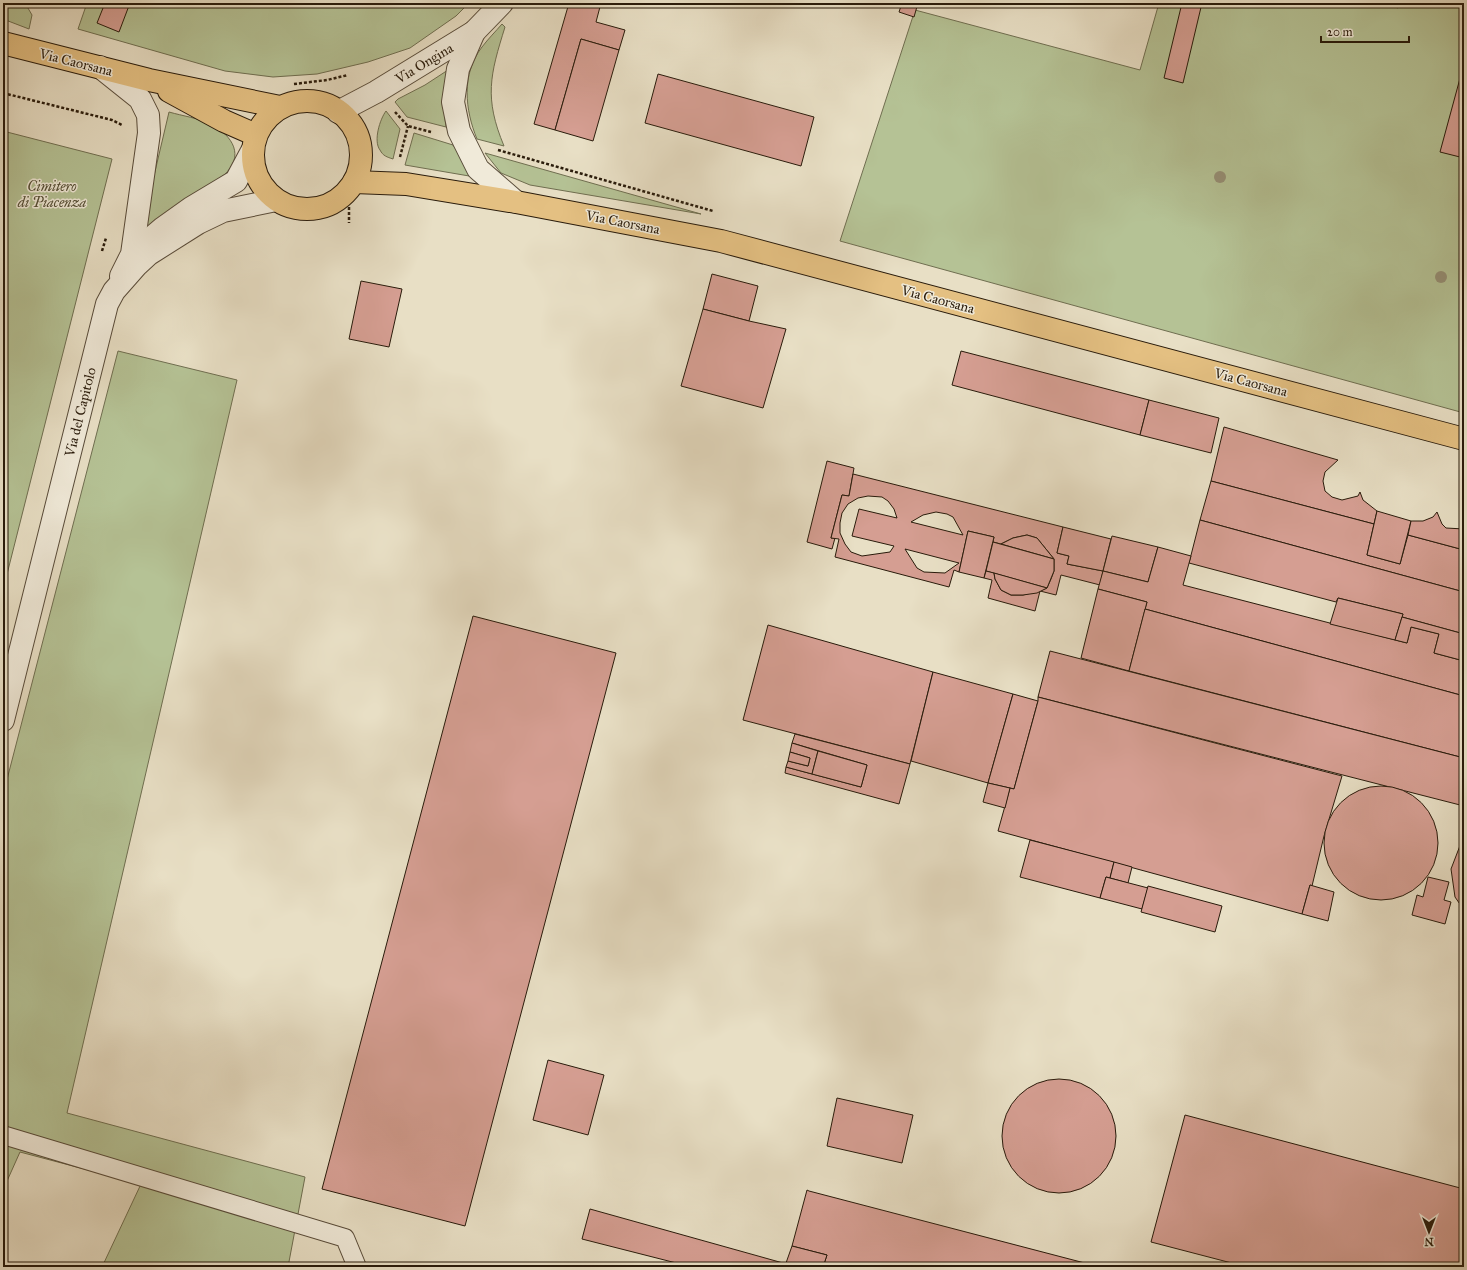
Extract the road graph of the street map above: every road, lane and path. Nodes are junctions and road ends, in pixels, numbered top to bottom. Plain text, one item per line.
1 (502, 3) edge
2 (474, 32) junction
3 (3, 43) edge
4 (100, 67) junction
5 (149, 80) junction
6 (3, 93) edge
7 (280, 107) junction
8 (394, 110) dead end
9 (345, 119) junction
10 (125, 126) dead end
11 (408, 126) junction
12 (437, 133) dead end
13 (254, 143) junction
14 (398, 163) dead end
15 (354, 182) junction
16 (406, 184) junction
17 (276, 200) junction
18 (516, 202) junction
19 (106, 236) dead end
20 (100, 258) dead end
21 (134, 260) junction
22 (1464, 439) edge
23 (3, 720) edge
24 (3, 1135) edge
25 (357, 1267) edge

1 - 2 street, Via Ongina
2 - 9 street, Via Ongina
2 - 18 street
3 - 4 main road, Via Caorsana
4 - 5 main road, Via Caorsana
4 - 21 street
5 - 7 main road
5 - 13 main road
6 - 10 path
7 - 9 main road
7 - 13 main road
8 - 11 path
9 - 15 main road
9 - 16 main road
11 - 12 path
11 - 14 path
13 - 17 main road
13 - 21 street
15 - 16 main road
15 - 17 main road
16 - 18 main road, Via Caorsana
17 - 21 street, Via del Capitolo
18 - 22 main road, Via Caorsana
19 - 20 path
21 - 23 street, Via del Capitolo
24 - 25 lane

